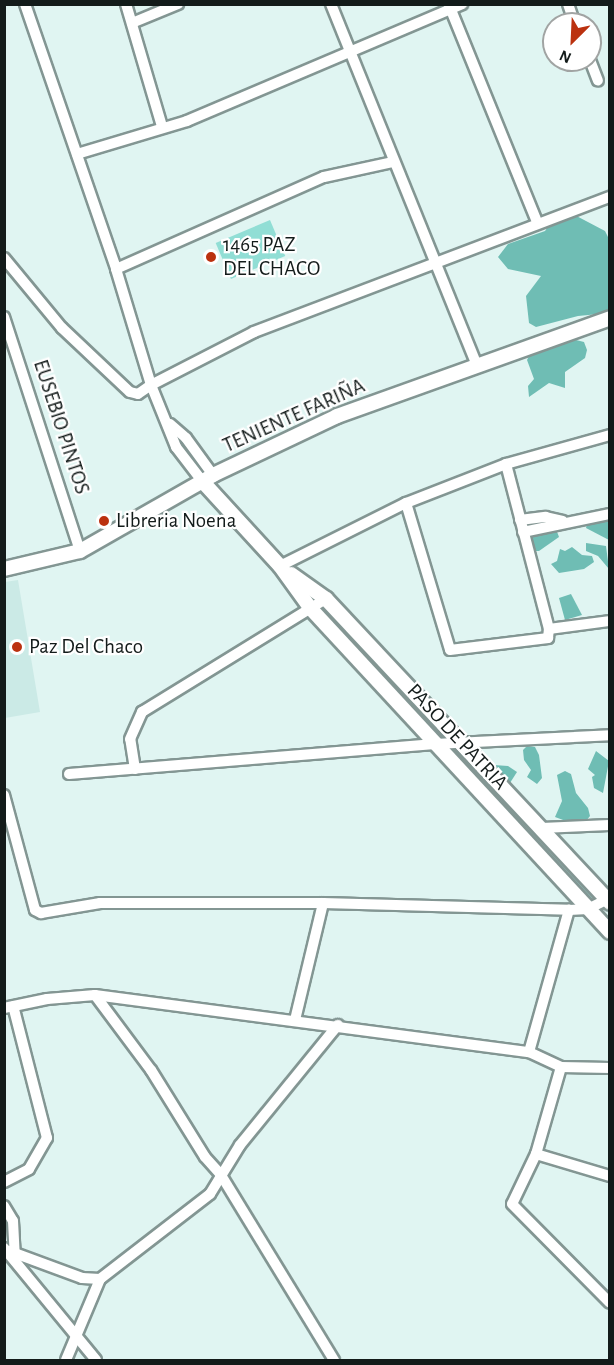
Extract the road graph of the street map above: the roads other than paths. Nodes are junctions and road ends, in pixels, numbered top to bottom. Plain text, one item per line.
1 (25, 4) edge
2 (126, 4) edge
3 (178, 4) edge
4 (331, 4) edge
5 (462, 4) edge
6 (450, 7) edge
7 (132, 24) junction
8 (351, 52) junction
9 (595, 72) edge
10 (598, 81) dead end
11 (162, 126) junction
12 (77, 154) junction
13 (393, 162) junction
14 (609, 197) edge
15 (537, 222) junction
16 (4, 258) edge
17 (436, 261) junction
18 (116, 269) junction
19 (4, 317) edge
20 (609, 318) edge
21 (8, 337) edge
22 (477, 365) junction
23 (151, 385) junction
24 (609, 435) edge
25 (506, 464) junction
26 (208, 478) junction
27 (406, 503) junction
28 (609, 514) edge
29 (520, 520) junction
30 (563, 521) junction
31 (523, 532) junction
32 (80, 550) junction
33 (280, 566) junction
34 (4, 569) edge
35 (326, 599) junction
36 (311, 609) junction
37 (609, 621) edge
38 (549, 629) junction
39 (609, 735) edge
40 (435, 744) junction
41 (461, 744) junction
42 (135, 769) junction
43 (69, 774) dead end
44 (4, 795) edge
45 (609, 825) edge
46 (541, 828) junction
47 (608, 901) edge
48 (323, 903) junction
49 (588, 909) junction
50 (569, 910) junction
51 (609, 932) edge
52 (95, 995) junction
53 (9, 1007) edge
54 (295, 1020) junction
55 (338, 1025) junction
56 (529, 1052) junction
57 (561, 1067) junction
58 (609, 1068) edge
59 (536, 1154) junction
60 (221, 1175) junction
61 (609, 1176) edge
62 (4, 1182) edge
63 (4, 1206) edge
64 (9, 1251) edge
65 (100, 1279) junction
66 (609, 1303) edge
67 (75, 1339) junction
68 (66, 1360) edge
69 (96, 1360) edge
70 (334, 1360) edge

1 - 12 street
2 - 7 street
3 - 7 street
4 - 8 street
5 - 6 street
6 - 8 street
6 - 15 street
7 - 11 street
8 - 11 street
8 - 13 street
9 - 10 street
11 - 12 street
12 - 18 street
13 - 17 street
13 - 18 street
14 - 15 street
15 - 17 street
16 - 23 street
17 - 22 street
17 - 23 street
18 - 23 street
19 - 21 street, EUSEBIO PINTOS
20 - 22 street, TENIENTE FARIÑA
21 - 32 street, EUSEBIO PINTOS
22 - 26 street, TENIENTE FARIÑA
23 - 26 street
24 - 25 street
25 - 27 street
25 - 29 street
26 - 32 street, TENIENTE FARIÑA
26 - 33 street, PASO DE PATRIA
27 - 33 street
27 - 38 street
28 - 30 street
29 - 30 street
29 - 31 street
30 - 31 street
31 - 38 street
32 - 34 street, TENIENTE FARIÑA
33 - 35 street, PASO DE PATRIA
33 - 36 street, PASO DE PATRIA
35 - 36 street
35 - 41 street, PASO DE PATRIA
36 - 40 street, PASO DE PATRIA
36 - 42 street
37 - 38 street
39 - 41 street
40 - 41 street
40 - 42 street
40 - 49 street, PASO DE PATRIA
41 - 46 street, PASO DE PATRIA
42 - 43 street
44 - 48 street
45 - 46 street
46 - 47 street, PASO DE PATRIA
47 - 49 street
48 - 50 street
48 - 54 street
49 - 50 street
49 - 51 street, PASO DE PATRIA
50 - 56 street
52 - 53 street
52 - 54 street
52 - 60 street
53 - 62 street
54 - 55 street
55 - 56 street
55 - 60 street
56 - 57 street
57 - 58 street
57 - 59 street
59 - 61 street
59 - 66 street
60 - 65 street
60 - 70 street
63 - 64 street
64 - 65 street
64 - 67 street
65 - 67 street
67 - 68 street
67 - 69 street

